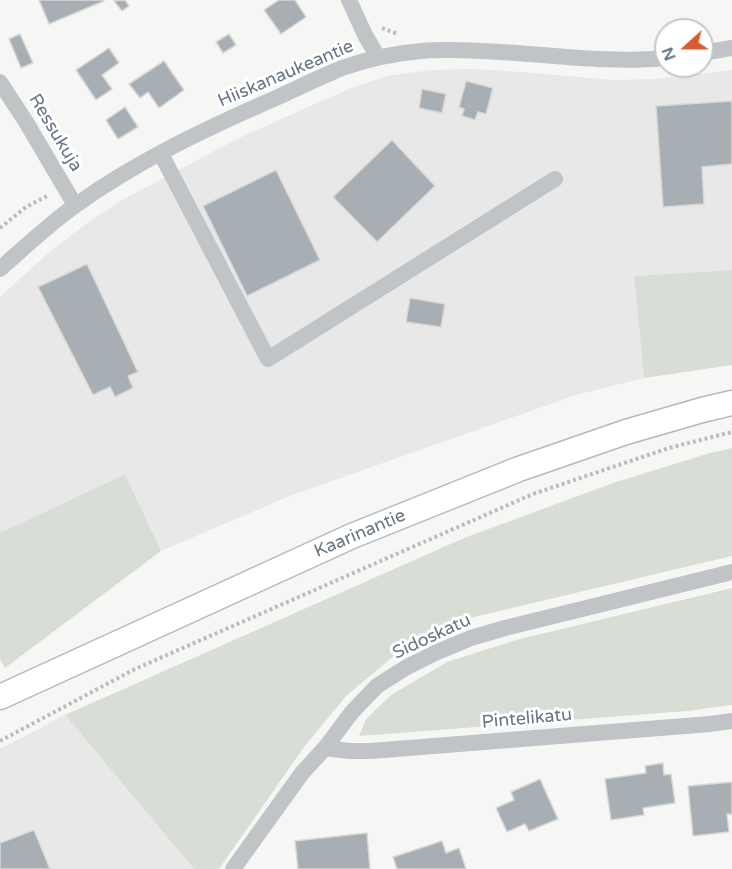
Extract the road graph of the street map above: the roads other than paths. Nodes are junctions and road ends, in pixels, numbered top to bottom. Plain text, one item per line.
1 (349, 0) edge
2 (732, 48) edge
3 (714, 51) edge
4 (378, 57) junction
5 (654, 59) edge
6 (0, 82) edge
7 (161, 154) junction
8 (555, 178) dead end
9 (75, 205) junction
10 (0, 269) edge
11 (732, 403) edge
12 (732, 572) edge
13 (0, 697) edge
14 (732, 721) edge
15 (325, 748) junction
16 (233, 869) edge

1 - 4 street
2 - 3 street
4 - 5 street, Hiiskanaukeantie
4 - 7 street, Hiiskanaukeantie
6 - 9 street, Ressukuja
7 - 8 street
7 - 9 street, Hiiskanaukeantie
9 - 10 street, Hiiskanaukeantie
11 - 13 main road, Kaarinantie
12 - 15 street, Sidoskatu
14 - 15 street, Pintelikatu
15 - 16 street, Sidoskatu

